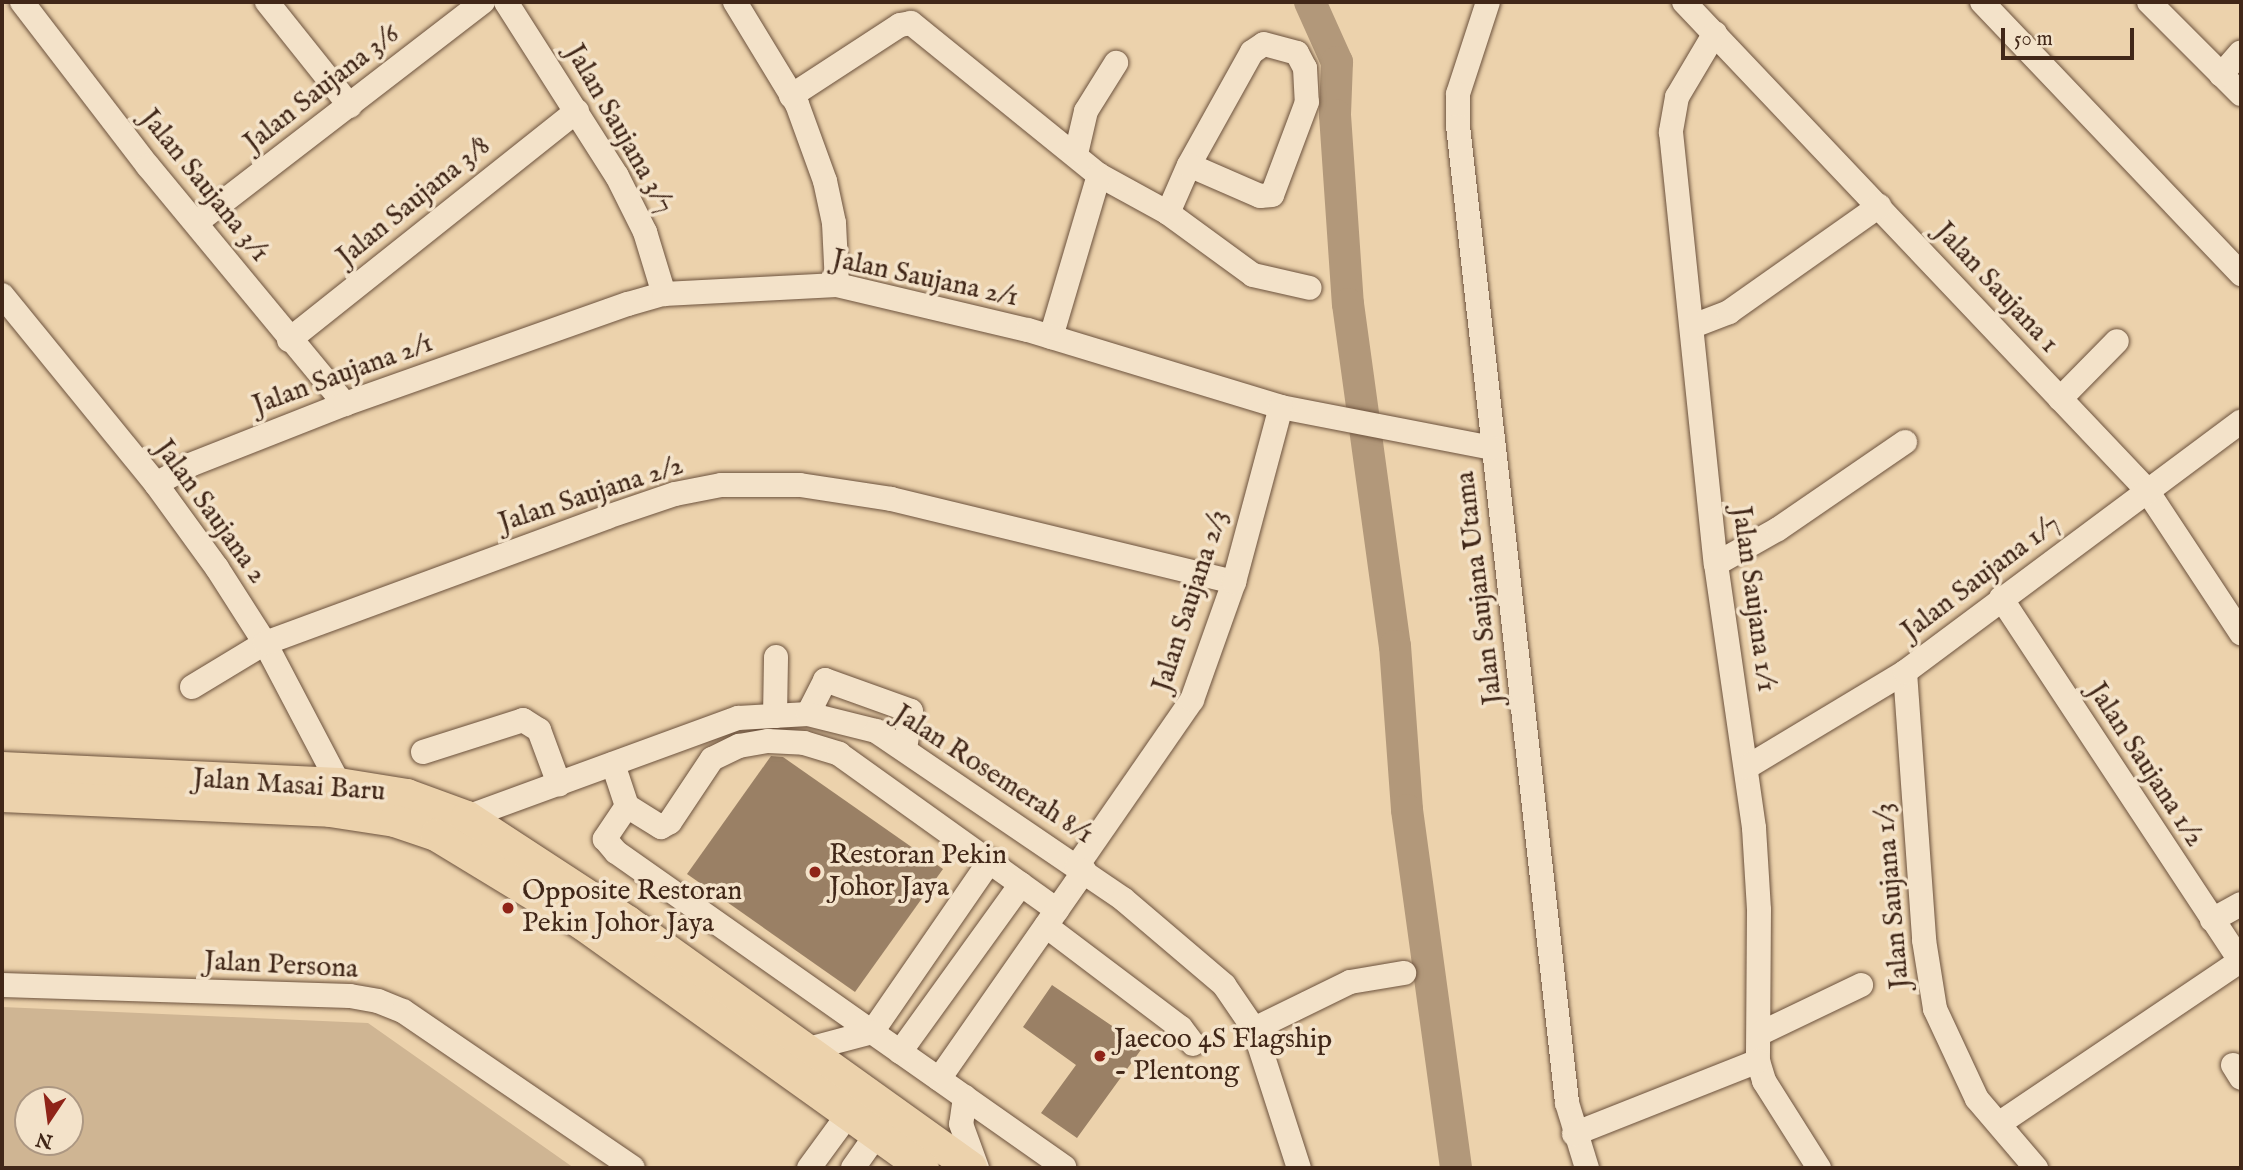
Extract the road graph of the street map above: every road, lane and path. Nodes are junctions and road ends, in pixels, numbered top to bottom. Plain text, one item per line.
1 (22, 2) edge
2 (267, 2) edge
3 (483, 2) edge
4 (506, 2) edge
5 (735, 2) edge
6 (1488, 2) edge
7 (1684, 2) edge
8 (1982, 2) edge
9 (2149, 2) edge
10 (1708, 44) junction
11 (2241, 52) edge
12 (1116, 63) dead end
13 (2221, 75) junction
14 (2241, 94) edge
15 (792, 96) junction
16 (350, 106) junction
17 (577, 111) junction
18 (1076, 154) junction
19 (1189, 165) junction
20 (1099, 175) junction
21 (1879, 206) junction
22 (1168, 213) junction
23 (197, 222) junction
24 (2241, 274) edge
25 (837, 285) junction
26 (1310, 288) dead end
27 (2, 295) edge
28 (664, 295) junction
29 (1693, 326) junction
30 (1051, 337) junction
31 (289, 340) junction
32 (2118, 341) dead end
33 (2060, 399) junction
34 (345, 404) junction
35 (1281, 407) junction
36 (2241, 422) edge
37 (1905, 442) dead end
38 (1492, 448) junction
39 (156, 484) junction
40 (2146, 489) junction
41 (1716, 564) junction
42 (1234, 582) junction
43 (2001, 598) junction
44 (2241, 633) edge
45 (265, 643) junction
46 (776, 657) dead end
47 (1905, 672) junction
48 (192, 687) dead end
49 (808, 714) junction
50 (775, 716) junction
51 (905, 748) junction
52 (423, 752) dead end
53 (613, 764) junction
54 (1747, 767) junction
55 (2, 768) edge
56 (339, 784) junction
57 (559, 784) junction
58 (2, 796) edge
59 (627, 806) junction
60 (467, 817) junction
61 (990, 861) junction
62 (1080, 868) junction
63 (1021, 884) junction
64 (2241, 904) edge
65 (1051, 918) junction
66 (2212, 920) junction
67 (2241, 961) edge
68 (1404, 972) dead end
69 (2, 985) edge
70 (1861, 985) dead end
71 (1254, 1029) junction
72 (872, 1032) junction
73 (1761, 1033) junction
74 (1193, 1044) dead end
75 (808, 1049) junction
76 (900, 1052) junction
77 (1758, 1061) junction
78 (939, 1079) junction
79 (965, 1097) junction
80 (856, 1103) junction
81 (885, 1123) junction
82 (2000, 1123) junction
83 (1574, 1134) junction
84 (1064, 1167) edge
85 (632, 1168) edge
86 (809, 1168) edge
87 (853, 1168) edge
88 (923, 1168) edge
89 (971, 1168) edge
90 (977, 1168) edge
91 (1299, 1168) edge
92 (1587, 1168) edge
93 (1819, 1168) edge
94 (2036, 1168) edge

1 - 23 street, Jalan Saujana 3/1
2 - 16 street
3 - 16 street, Jalan Saujana 3/6
4 - 17 street, Jalan Saujana 3/7
5 - 15 street
6 - 38 street, Jalan Saujana Utama
7 - 10 street, Jalan Saujana 1
8 - 24 street
9 - 13 street
10 - 21 street, Jalan Saujana 1
10 - 29 street, Jalan Saujana 1/1
11 - 13 street
12 - 18 street
13 - 14 street
15 - 18 street
15 - 25 street
16 - 23 street, Jalan Saujana 3/6
17 - 28 street, Jalan Saujana 3/7
17 - 31 street, Jalan Saujana 3/8
18 - 20 street
19 - 19 street
19 - 22 street
20 - 22 street
20 - 30 street
21 - 29 street
21 - 33 street, Jalan Saujana 1
22 - 26 street
23 - 31 street, Jalan Saujana 3/1
25 - 28 street, Jalan Saujana 2/1
25 - 30 street, Jalan Saujana 2/1
27 - 39 street, Jalan Saujana 2
28 - 34 street, Jalan Saujana 2/1
29 - 41 street, Jalan Saujana 1/1
30 - 35 street, Jalan Saujana 2/1
31 - 34 street, Jalan Saujana 3/1
32 - 33 street
33 - 40 street, Jalan Saujana 1
34 - 39 street, Jalan Saujana 2/1
35 - 38 street, Jalan Saujana 2/1
35 - 42 street, Jalan Saujana 2/3
36 - 40 street, Jalan Saujana 1/7
37 - 41 street
38 - 83 street, Jalan Saujana Utama
39 - 45 street, Jalan Saujana 2
40 - 43 street, Jalan Saujana 1/7
40 - 44 street, Jalan Saujana 1
41 - 54 street, Jalan Saujana 1/1
42 - 45 street, Jalan Saujana 2/2
42 - 62 street, Jalan Saujana 2/3
43 - 47 street, Jalan Saujana 1/7
43 - 66 street, Jalan Saujana 1/2
45 - 48 street, Jalan Saujana 2/2
45 - 56 street, Jalan Saujana 2
46 - 50 street
47 - 54 street, Jalan Saujana 1/7
47 - 82 street, Jalan Saujana 1/3
49 - 50 street, Jalan Rosemerah 8/1
49 - 51 street, Jalan Rosemerah 8/1
49 - 51 street
50 - 53 street, Jalan Rosemerah 8/1
51 - 62 street, Jalan Rosemerah 8/1
52 - 57 street
53 - 57 street, Jalan Rosemerah 8/1
53 - 59 street
54 - 73 street, Jalan Saujana 1/1
55 - 56 main road, Jalan Masai Baru
56 - 60 main road, Jalan Masai Baru
57 - 60 street, Jalan Rosemerah 8/1
58 - 80 main road, Jalan Masai Baru
59 - 61 street
59 - 72 street
60 - 75 main road, Jalan Masai Baru
61 - 63 street
61 - 72 street
62 - 65 street, Jalan Saujana 2/3
62 - 71 street, Jalan Rosemerah 8/1
63 - 65 street
63 - 76 street
64 - 66 street
65 - 74 street
65 - 78 street, Jalan Saujana 2/3
66 - 67 street, Jalan Saujana 1/2
67 - 82 street
68 - 71 street
69 - 85 street, Jalan Persona
70 - 73 street
71 - 91 street, Jalan Rosemerah 8/1
72 - 75 street
72 - 76 street
73 - 77 street, Jalan Saujana 1/1
75 - 80 main road, Jalan Masai Baru
76 - 78 street
77 - 83 street
77 - 93 street, Jalan Saujana 1/1
78 - 79 street
79 - 84 street
79 - 90 street
80 - 81 main road, Jalan Masai Baru
80 - 86 street
81 - 87 street
81 - 88 main road, Jalan Masai Baru
81 - 89 main road, Jalan Masai Baru
82 - 94 street, Jalan Saujana 1/3
83 - 92 street, Jalan Saujana Utama

